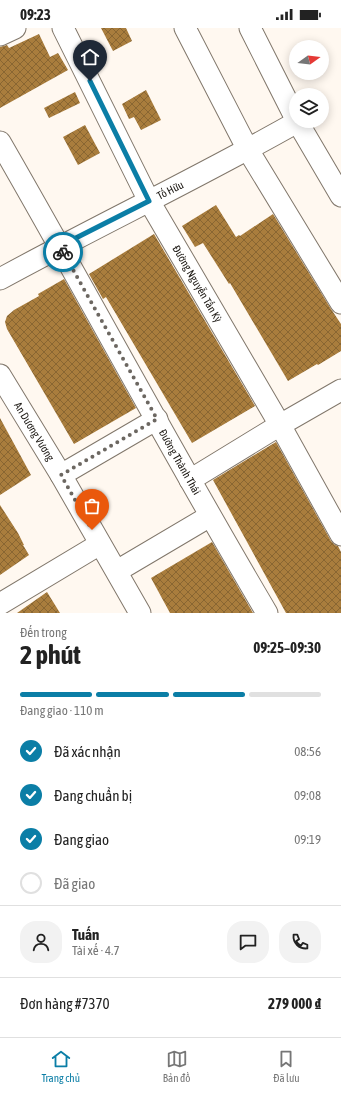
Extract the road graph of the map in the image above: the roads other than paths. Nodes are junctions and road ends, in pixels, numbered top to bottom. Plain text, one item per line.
1 (15, 28) edge
2 (63, 28) edge
3 (185, 28) edge
4 (250, 28) edge
5 (0, 35) edge
6 (289, 105) edge
7 (289, 126) edge
8 (301, 128) edge
9 (0, 142) edge
10 (248, 150) junction
11 (341, 196) edge
12 (149, 201) junction
13 (60, 246) junction
14 (0, 279) edge
15 (341, 303) edge
16 (0, 375) edge
17 (341, 390) edge
18 (157, 419) junction
19 (280, 425) junction
20 (61, 475) junction
21 (190, 480) junction
22 (210, 516) junction
23 (341, 534) edge
24 (100, 544) junction
25 (117, 571) junction
26 (0, 604) edge
27 (140, 613) edge
28 (267, 613) edge

1 - 5 street
2 - 12 street, Đường Nguyễn Tấn Kỳ
3 - 10 street
4 - 6 street
7 - 10 street, Tố Hữu
8 - 11 street
9 - 13 street, Đường Thành Thái
10 - 12 street, Tố Hữu
10 - 15 street
12 - 13 street, Tố Hữu
12 - 19 street, Đường Nguyễn Tấn Kỳ
13 - 14 street, Tố Hữu
13 - 18 street, Đường Thành Thái
16 - 20 street, An Dương Vương
17 - 19 street
18 - 20 street
18 - 21 street, Đường Thành Thái
19 - 21 street
19 - 23 street, Đường Nguyễn Tấn Kỳ
20 - 24 street, An Dương Vương
21 - 22 street, Đường Thành Thái
22 - 25 street
22 - 28 street, Đường Thành Thái
24 - 25 street, An Dương Vương
24 - 26 street
25 - 27 street, An Dương Vương

